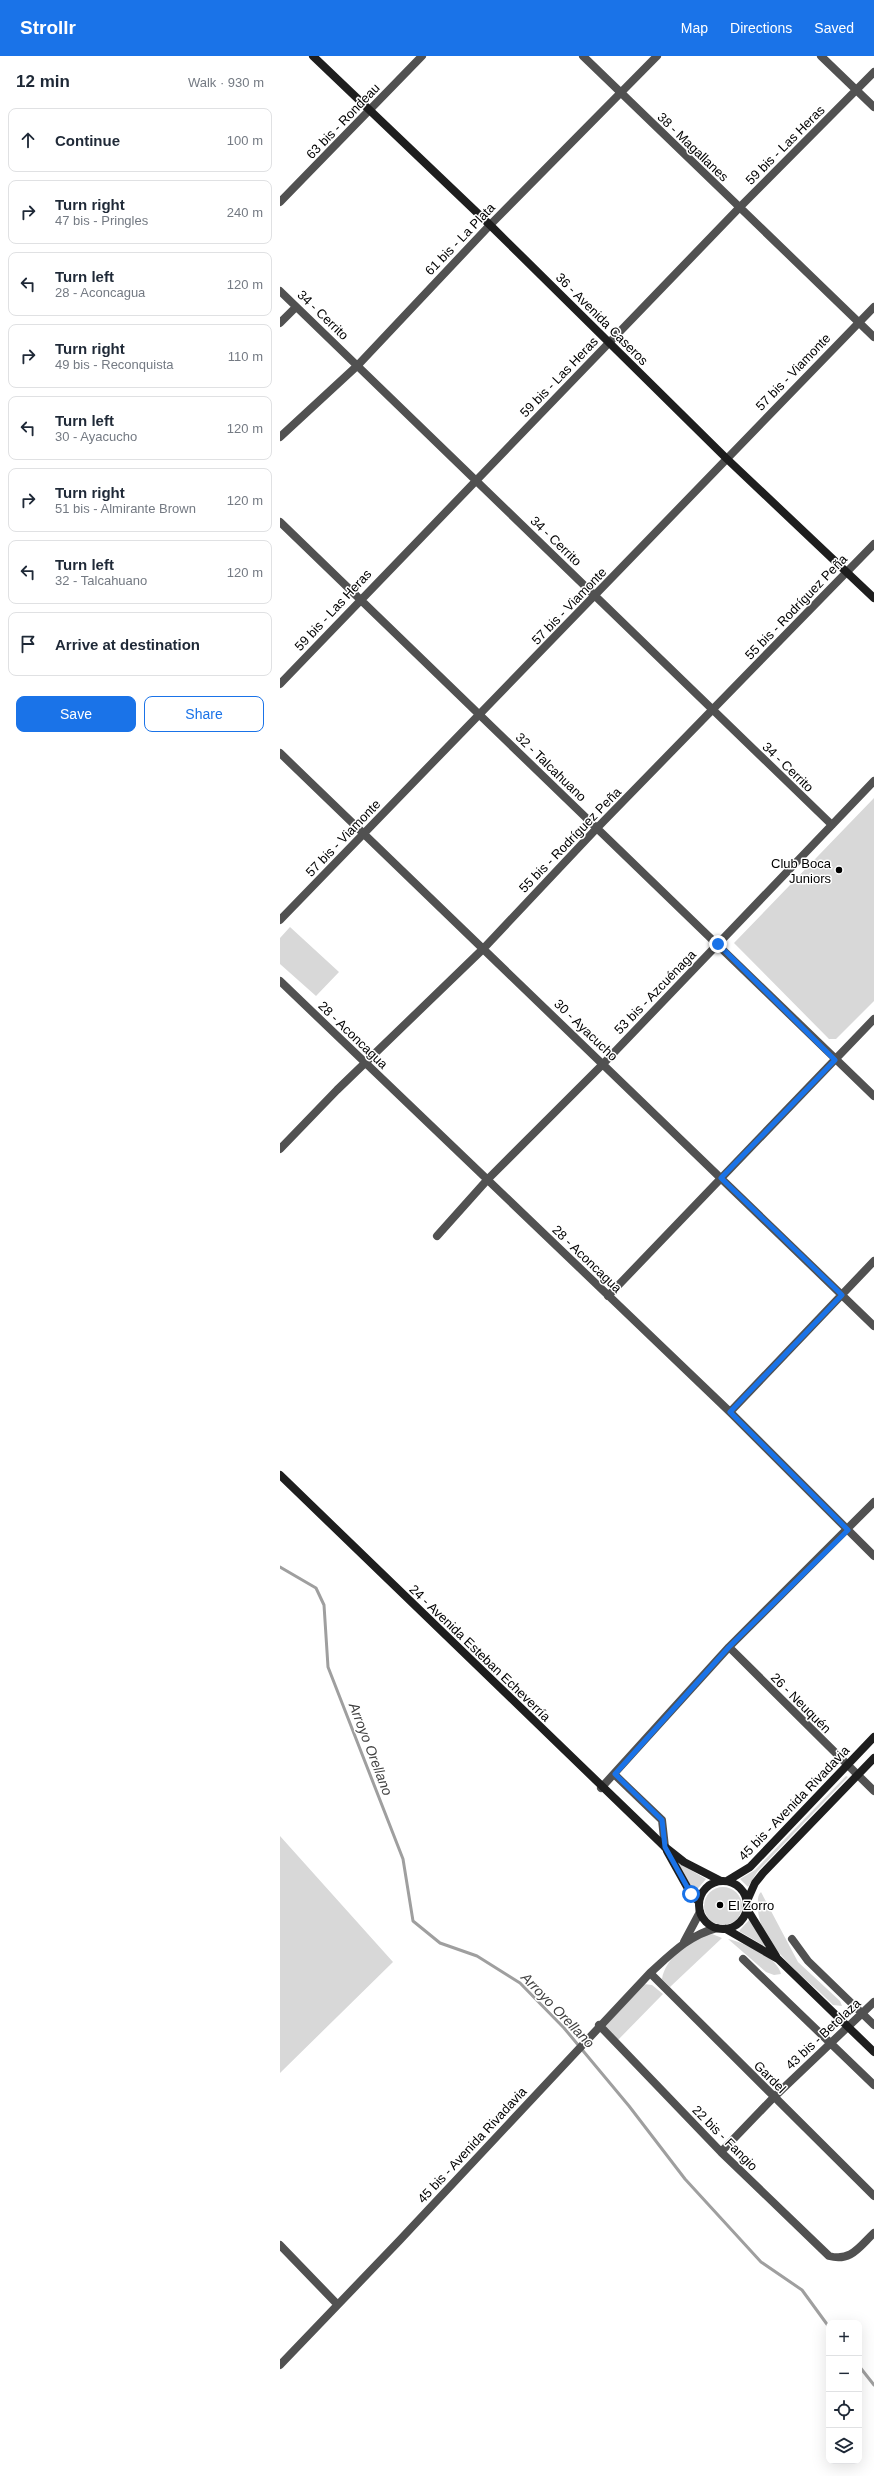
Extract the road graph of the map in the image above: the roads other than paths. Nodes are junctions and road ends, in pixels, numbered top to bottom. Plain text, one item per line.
1 (313, 56) edge
2 (422, 56) edge
3 (583, 56) edge
4 (657, 56) edge
5 (821, 56) edge
6 (874, 72) edge
7 (856, 90) junction
8 (621, 93) junction
9 (874, 107) edge
10 (369, 111) junction
11 (280, 202) edge
12 (739, 208) junction
13 (490, 225) junction
14 (280, 291) edge
15 (296, 307) junction
16 (874, 307) edge
17 (859, 322) junction
18 (280, 323) edge
19 (874, 337) edge
20 (608, 343) junction
21 (358, 365) junction
22 (280, 437) edge
23 (726, 458) junction
24 (476, 480) junction
25 (280, 522) edge
26 (874, 544) edge
27 (847, 571) junction
28 (595, 596) junction
29 (360, 598) junction
30 (874, 598) edge
31 (280, 684) edge
32 (713, 711) junction
33 (479, 716) junction
34 (280, 753) edge
35 (874, 781) edge
36 (832, 825) junction
37 (597, 828) junction
38 (362, 834) junction
39 (280, 920) edge
40 (718, 944) junction
41 (484, 948) junction
42 (280, 981) edge
43 (874, 1019) edge
44 (835, 1060) junction
45 (365, 1064) junction
46 (603, 1064) junction
47 (874, 1096) edge
48 (280, 1149) edge
49 (721, 1178) junction
50 (488, 1179) junction
51 (437, 1236) dead end
52 (874, 1261) edge
53 (842, 1295) junction
54 (608, 1296) junction
55 (874, 1326) edge
56 (730, 1412) junction
57 (280, 1475) edge
58 (874, 1502) edge
59 (848, 1530) junction
60 (874, 1556) edge
61 (729, 1647) junction
62 (874, 1737) edge
63 (874, 1758) edge
64 (847, 1765) junction
65 (615, 1774) junction
66 (858, 1775) junction
67 (601, 1788) junction
68 (874, 1791) edge
69 (665, 1847) junction
70 (724, 1881) junction
71 (699, 1902) junction
72 (747, 1905) junction
73 (700, 1912) junction
74 (716, 1928) junction
75 (726, 1929) junction
76 (792, 1939) dead end
77 (684, 1942) junction
78 (743, 1959) dead end
79 (778, 1959) junction
80 (650, 1973) junction
81 (874, 2002) edge
82 (862, 2014) junction
83 (599, 2025) junction
84 (874, 2026) edge
85 (849, 2027) junction
86 (829, 2043) junction
87 (874, 2052) edge
88 (874, 2085) edge
89 (774, 2098) junction
90 (721, 2152) junction
91 (874, 2196) edge
92 (874, 2233) edge
93 (280, 2246) edge
94 (337, 2304) junction
95 (280, 2365) edge

1 - 10 main road, 36 - Avenida Caseros
2 - 10 street, 63 bis - Rondeau
3 - 8 street, 38 - Magallanes
4 - 8 street, 61 bis - La Plata
5 - 7 street
6 - 7 street, 59 bis - Las Heras
7 - 9 street
7 - 12 street, 59 bis - Las Heras
8 - 12 street, 38 - Magallanes
8 - 13 street, 61 bis - La Plata
10 - 11 street, 63 bis - Rondeau
10 - 13 main road, 36 - Avenida Caseros
12 - 17 street, 38 - Magallanes
12 - 20 street, 59 bis - Las Heras
13 - 20 main road, 36 - Avenida Caseros
13 - 21 street, 61 bis - La Plata
14 - 15 street, 34 - Cerrito
15 - 18 street
15 - 21 street, 34 - Cerrito
16 - 17 street, 57 bis - Viamonte
17 - 19 street, 38 - Magallanes
17 - 23 street, 57 bis - Viamonte
20 - 23 main road, 36 - Avenida Caseros
20 - 24 street, 59 bis - Las Heras
21 - 22 street, 61 bis - La Plata
21 - 24 street, 34 - Cerrito
23 - 27 main road, 36 - Avenida Caseros
23 - 28 street, 57 bis - Viamonte
24 - 28 street, 34 - Cerrito
24 - 29 street, 59 bis - Las Heras
25 - 29 street, 32 - Talcahuano
26 - 27 street, 55 bis - Rodríguez Peña
27 - 30 main road, 36 - Avenida Caseros
27 - 32 street, 55 bis - Rodríguez Peña
28 - 32 street, 34 - Cerrito
28 - 33 street, 57 bis - Viamonte
29 - 31 street, 59 bis - Las Heras
29 - 33 street, 32 - Talcahuano
32 - 36 street, 34 - Cerrito
32 - 37 street, 55 bis - Rodríguez Peña
33 - 37 street, 32 - Talcahuano
33 - 38 street, 57 bis - Viamonte
34 - 38 street, 30 - Ayacucho
35 - 36 street, 53 bis - Azcuénaga
36 - 40 street, 53 bis - Azcuénaga
37 - 40 street, 32 - Talcahuano
37 - 41 street, 55 bis - Rodríguez Peña
38 - 39 street, 57 bis - Viamonte
38 - 41 street, 30 - Ayacucho
40 - 44 street, 32 - Talcahuano
40 - 46 street, 53 bis - Azcuénaga
41 - 45 street, 55 bis - Rodríguez Peña
41 - 46 street, 30 - Ayacucho
42 - 45 street, 28 - Aconcagua
43 - 44 street
44 - 47 street, 32 - Talcahuano
44 - 49 street
45 - 48 street, 55 bis - Rodríguez Peña
45 - 50 street, 28 - Aconcagua
46 - 49 street, 30 - Ayacucho
46 - 50 street, 53 bis - Azcuénaga
49 - 53 street, 30 - Ayacucho
49 - 54 street
50 - 51 street, 53 bis - Azcuénaga
50 - 54 street, 28 - Aconcagua
52 - 53 street
53 - 55 street, 30 - Ayacucho
53 - 56 street
54 - 56 street, 28 - Aconcagua
56 - 59 street, 28 - Aconcagua
57 - 67 main road, 24 - Avenida Esteban Echeverría
58 - 59 street
59 - 60 street, 28 - Aconcagua
59 - 61 street
61 - 64 street, 26 - Neuquén
61 - 65 street
62 - 64 main road, 45 bis - Avenida Rivadavia
63 - 66 main road, 45 bis - Avenida Rivadavia
64 - 66 street, 26 - Neuquén
64 - 70 main road, 45 bis - Avenida Rivadavia
65 - 67 street
65 - 69 street, 24 - Avenida Esteban Echeverría
66 - 68 street, 26 - Neuquén
66 - 72 main road, 45 bis - Avenida Rivadavia
67 - 69 main road, 24 - Avenida Esteban Echeverría
69 - 70 main road, 24 - Avenida Esteban Echeverría
69 - 71 main road, 24 - Avenida Esteban Echeverría
70 - 71 main road
70 - 72 main road
71 - 73 main road
72 - 75 main road
72 - 79 main road
73 - 74 main road
73 - 77 street, 45 bis - Avenida Rivadavia
74 - 75 main road
74 - 77 street, 45 bis - Avenida Rivadavia
75 - 79 main road
76 - 82 street
77 - 80 street, 45 bis - Avenida Rivadavia
78 - 86 street
79 - 85 main road
80 - 83 street, 45 bis - Avenida Rivadavia
80 - 89 street, Gardel
81 - 82 street, 43 bis - Betolaza
82 - 84 street
82 - 85 street, 43 bis - Betolaza
83 - 90 street, 22 bis - Fangio
83 - 94 street, 45 bis - Avenida Rivadavia
85 - 86 street, 43 bis - Betolaza
85 - 87 main road
86 - 88 street
86 - 89 street, 43 bis - Betolaza
89 - 90 street, 43 bis - Betolaza
89 - 91 street, Gardel
90 - 92 street, 22 bis - Fangio
93 - 94 street
94 - 95 street, 45 bis - Avenida Rivadavia

